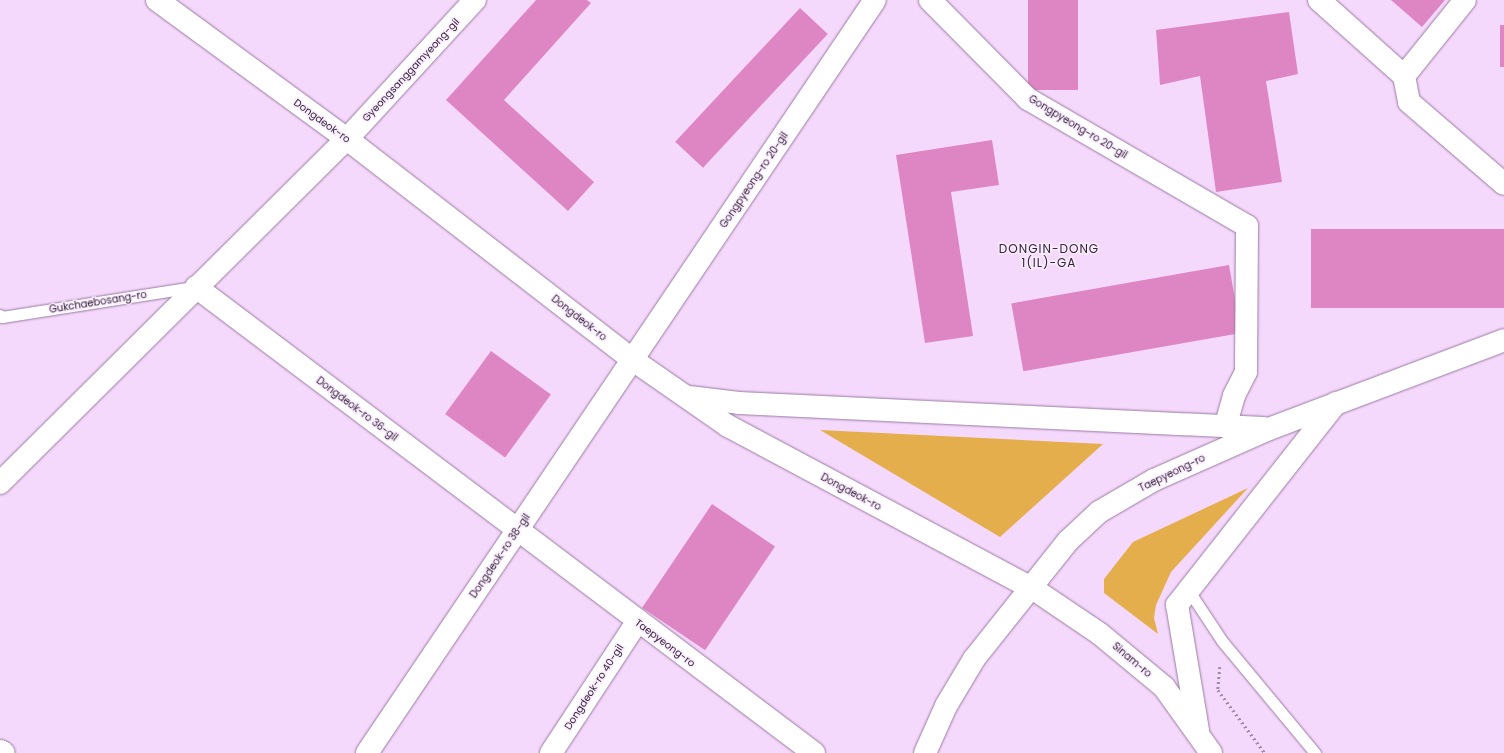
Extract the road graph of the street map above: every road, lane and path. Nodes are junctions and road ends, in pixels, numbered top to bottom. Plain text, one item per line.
1 (156, 0) edge
2 (475, 0) edge
3 (875, 0) edge
4 (930, 0) edge
5 (1319, 0) edge
6 (1465, 0) edge
7 (1404, 76) junction
8 (347, 139) junction
9 (1504, 184) edge
10 (196, 287) junction
11 (0, 315) edge
12 (1504, 340) edge
13 (633, 360) junction
14 (684, 396) junction
15 (1336, 403) junction
16 (1226, 427) junction
17 (1269, 429) junction
18 (0, 483) edge
19 (517, 531) junction
20 (1032, 588) junction
21 (1189, 591) junction
22 (637, 622) junction
23 (1222, 641) junction
24 (1198, 735) junction
25 (0, 751) edge
26 (4, 753) edge
27 (367, 753) edge
28 (551, 753) edge
29 (814, 753) edge
30 (925, 753) edge
31 (1212, 753) edge
32 (1265, 753) edge
33 (1315, 753) edge

1 - 8 street, Dongdeok-ro
2 - 8 street, Gyeongsanggamyeong-gil
3 - 13 street, Gongpyeong-ro 20-gil
4 - 16 street, Gongpyeong-ro 20-gil
5 - 7 street
6 - 7 street
7 - 9 street
8 - 10 street
8 - 13 street, Dongdeok-ro
10 - 11 lane, Gukchaebosang-ro
10 - 18 street
10 - 19 street, Dongdeok-ro 36-gil
12 - 15 street, Taepyeong-ro
13 - 14 street, Dongdeok-ro
13 - 19 street, Dongdeok-ro 38-gil
14 - 16 street
14 - 20 street, Dongdeok-ro
15 - 17 street, Taepyeong-ro
15 - 21 street
16 - 17 street
17 - 20 street, Taepyeong-ro
19 - 22 street, Taepyeong-ro
19 - 27 street, Dongdeok-ro 38-gil
20 - 24 street, Sinam-ro
20 - 30 street, Taepyeong-ro
21 - 23 lane
21 - 24 street
22 - 28 street, Dongdeok-ro 40-gil
22 - 29 street, Taepyeong-ro
23 - 32 path
23 - 33 lane
24 - 31 street, Sinam-ro
25 - 26 street

